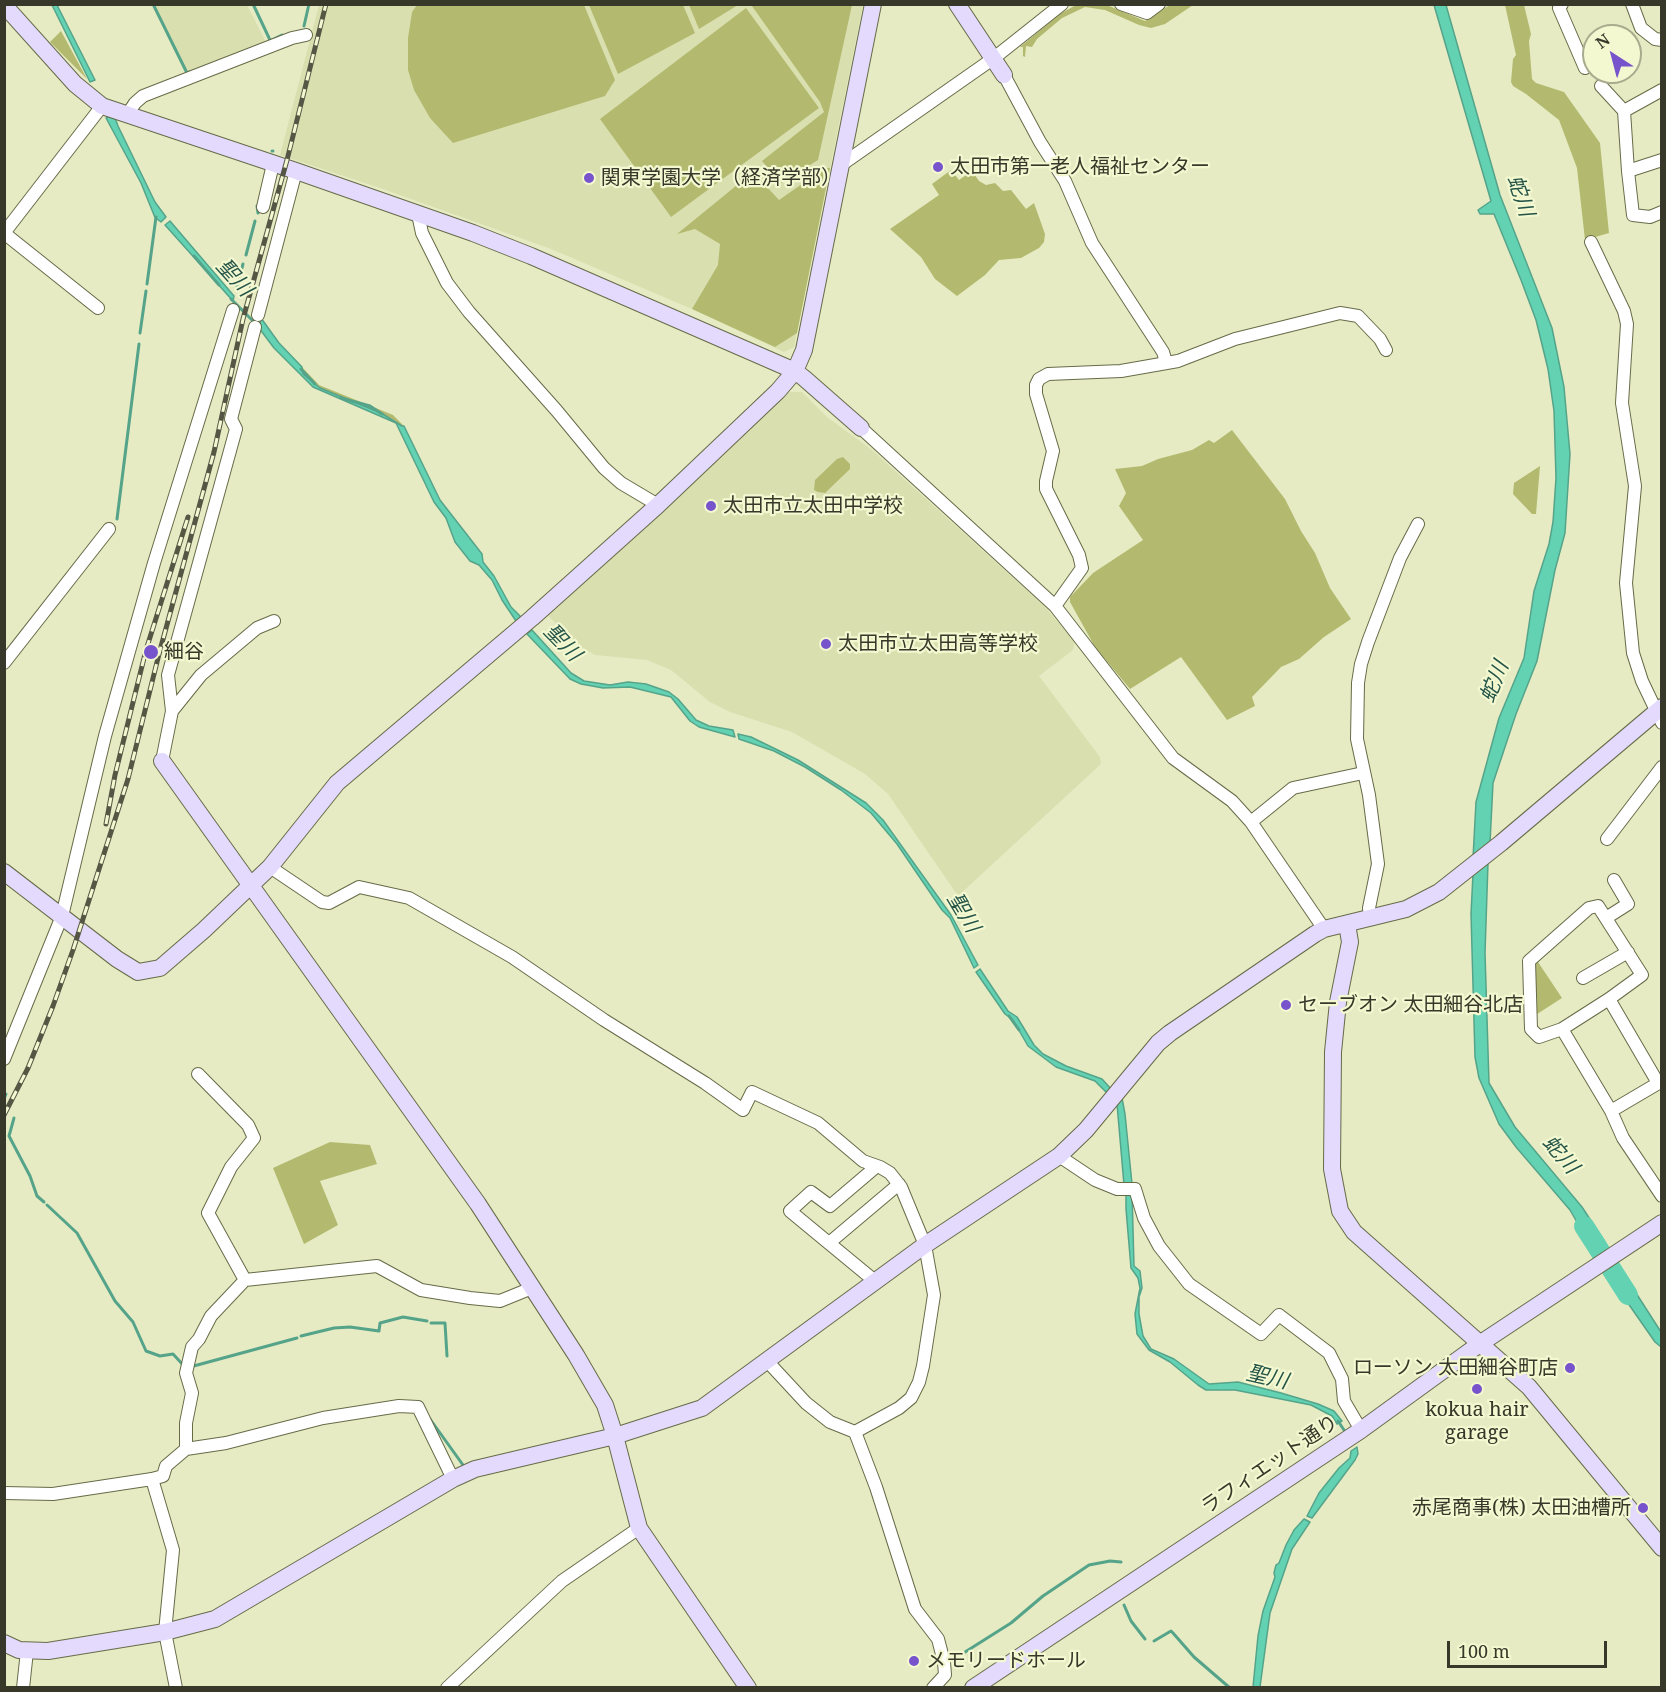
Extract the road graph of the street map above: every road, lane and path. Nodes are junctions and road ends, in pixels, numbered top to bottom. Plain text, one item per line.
1 (873, 4) edge
2 (957, 4) edge
3 (1062, 4) edge
4 (1121, 4) edge
5 (1159, 4) edge
6 (1562, 4) edge
7 (1632, 4) edge
8 (4, 5) edge
9 (306, 34) dead end
10 (1662, 40) edge
11 (994, 58) junction
12 (1582, 61) edge
13 (1004, 75) joint
14 (1601, 86) dead end
15 (1662, 90) edge
16 (102, 106) junction
17 (1624, 111) junction
18 (128, 115) junction
19 (1662, 160) edge
20 (273, 164) junction
21 (841, 165) junction
22 (296, 171) junction
23 (1628, 171) junction
24 (262, 207) dead end
25 (1662, 212) edge
26 (418, 214) junction
27 (1591, 242) dead end
28 (98, 308) dead end
29 (233, 310) dead end
30 (1386, 350) dead end
31 (1166, 362) junction
32 (795, 371) junction
33 (861, 428) joint
34 (658, 505) junction
35 (1418, 524) dead end
36 (109, 529) dead end
37 (1055, 606) junction
38 (274, 621) dead end
39 (4, 663) edge
40 (172, 711) junction
41 (1660, 714) edge
42 (162, 761) joint
43 (1662, 767) edge
44 (1364, 773) junction
45 (1251, 822) junction
46 (1607, 839) dead end
47 (270, 867) junction
48 (4, 872) edge
49 (1614, 880) dead end
50 (250, 886) junction
51 (62, 916) junction
52 (1606, 918) junction
53 (1370, 919) junction
54 (1347, 924) junction
55 (1324, 929) junction
56 (1628, 952) junction
57 (1583, 978) dead end
58 (1609, 999) junction
59 (1562, 1029) junction
60 (4, 1059) edge
61 (198, 1074) dead end
62 (1660, 1082) edge
63 (1611, 1111) junction
64 (1059, 1156) junction
65 (877, 1166) junction
66 (899, 1184) junction
67 (1662, 1196) edge
68 (1662, 1223) edge
69 (830, 1243) junction
70 (925, 1245) junction
71 (245, 1280) junction
72 (876, 1282) junction
73 (532, 1288) junction
74 (1481, 1343) junction
75 (768, 1362) junction
76 (1361, 1430) junction
77 (855, 1432) junction
78 (615, 1436) junction
79 (186, 1449) junction
80 (152, 1479) junction
81 (453, 1479) junction
82 (4, 1493) edge
83 (639, 1528) junction
84 (1662, 1548) edge
85 (165, 1632) junction
86 (4, 1643) edge
87 (27, 1651) junction
88 (24, 1688) edge
89 (176, 1688) edge
90 (447, 1688) edge
91 (747, 1688) edge
92 (933, 1688) edge
93 (973, 1688) edge

1 - 21 street
2 - 11 street
3 - 11 street
4 - 5 street
6 - 12 street
7 - 10 street
8 - 16 street
9 - 18 street
11 - 13 street
11 - 21 street
13 - 31 street
14 - 17 street
15 - 17 street
16 - 18 street
16 - 28 street
17 - 23 street
18 - 20 street
19 - 23 street
20 - 22 street
20 - 24 street
21 - 32 street
22 - 26 street
22 - 40 street
23 - 25 street
26 - 32 street
26 - 34 street
27 - 41 street
29 - 51 street
30 - 31 street
31 - 37 street
32 - 33 street
32 - 34 street
33 - 37 street
34 - 47 street
35 - 44 street
36 - 39 street
37 - 45 street
38 - 40 street
40 - 42 street
41 - 53 street
42 - 50 street
43 - 46 street
44 - 45 street
44 - 53 street
45 - 55 street
47 - 50 street
47 - 65 street
48 - 51 street
49 - 52 street
50 - 51 street
50 - 73 street
51 - 60 street
52 - 56 street
52 - 59 street
53 - 54 street
54 - 55 street
54 - 74 street
55 - 64 street
56 - 57 street
56 - 58 street
58 - 59 street
58 - 62 street
59 - 63 street
61 - 71 street
62 - 63 street
63 - 67 street
64 - 70 street
64 - 76 street
65 - 66 street
65 - 69 street
66 - 69 street
66 - 70 street
68 - 74 street, ラフィエット通り
69 - 72 street
70 - 72 street
70 - 77 street
71 - 73 street
71 - 79 street
72 - 75 street
73 - 78 street
74 - 76 street, ラフィエット通り
74 - 84 street
75 - 77 street
75 - 78 street
76 - 93 street, ラフィエット通り
77 - 92 street
78 - 81 street
78 - 83 street
79 - 80 street
79 - 81 street
80 - 82 street
80 - 85 street
81 - 85 street
83 - 90 street
83 - 91 street
85 - 87 street
85 - 89 street
86 - 87 street
87 - 88 street

